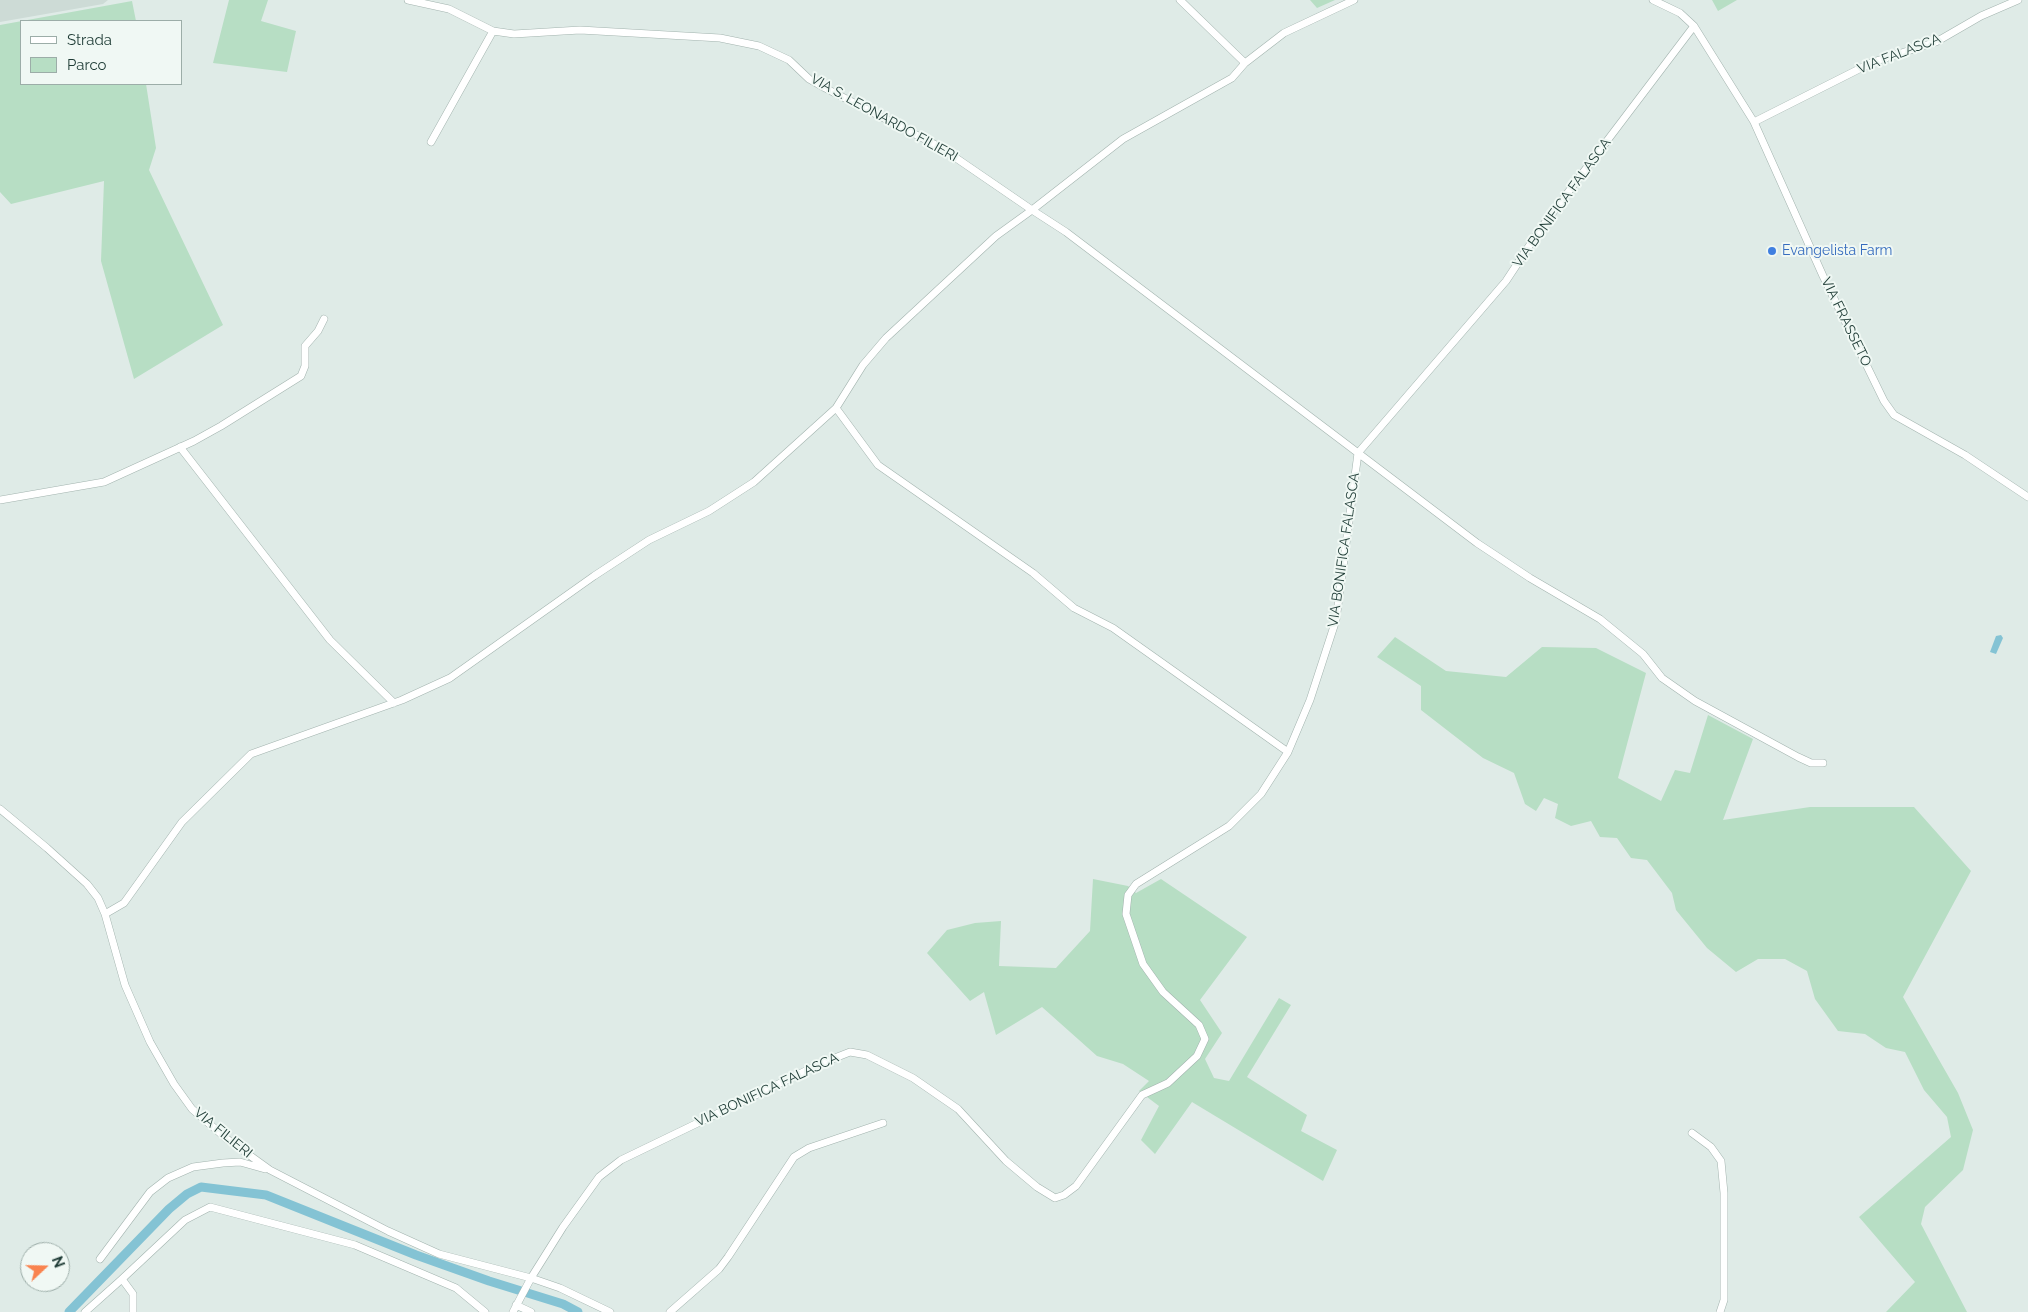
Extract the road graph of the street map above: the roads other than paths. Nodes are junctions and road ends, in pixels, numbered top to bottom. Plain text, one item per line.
1 (408, 0) edge
2 (1180, 0) edge
3 (1354, 0) edge
4 (1654, 0) edge
5 (2018, 0) edge
6 (1694, 26) junction
7 (493, 31) junction
8 (1245, 64) junction
9 (1754, 122) junction
10 (431, 142) dead end
11 (1032, 210) junction
12 (324, 319) dead end
13 (836, 408) junction
14 (180, 447) junction
15 (1358, 453) junction
16 (2028, 496) edge
17 (0, 500) edge
18 (394, 703) junction
19 (1288, 752) junction
20 (1823, 763) dead end
21 (0, 810) edge
22 (105, 914) junction
23 (883, 1123) dead end
24 (1692, 1133) dead end
25 (270, 1170) junction
26 (100, 1259) dead end
27 (122, 1279) junction
28 (529, 1281) junction
29 (516, 1306) edge
30 (85, 1312) edge
31 (133, 1312) edge
32 (485, 1312) edge
33 (531, 1312) edge
34 (610, 1312) edge
35 (670, 1312) edge
36 (1720, 1312) edge

1 - 7 street
2 - 8 street
3 - 8 street
4 - 6 street, VIA FRASSETO
5 - 9 street, VIA FALASCA
6 - 9 street, VIA FRASSETO
6 - 15 street, VIA BONIFICA FALASCA
7 - 10 street
7 - 11 street, VIA S. LEONARDO FILIERI
8 - 11 street
9 - 16 street, VIA FRASSETO
11 - 13 street
11 - 15 street, VIA S. LEONARDO FILIERI
12 - 14 street
13 - 18 street
13 - 19 street
14 - 17 street
14 - 18 street
15 - 19 street, VIA BONIFICA FALASCA
15 - 20 street, VIA S. LEONARDO FILIERI
18 - 22 street
19 - 28 street, VIA BONIFICA FALASCA
21 - 22 street, VIA FILIERI
22 - 25 street, VIA FILIERI
23 - 35 street
24 - 36 street
25 - 26 street
25 - 28 street, VIA FILIERI
27 - 30 street
27 - 31 street
27 - 32 street
28 - 29 street
28 - 34 street, VIA FILIERI
29 - 33 street

